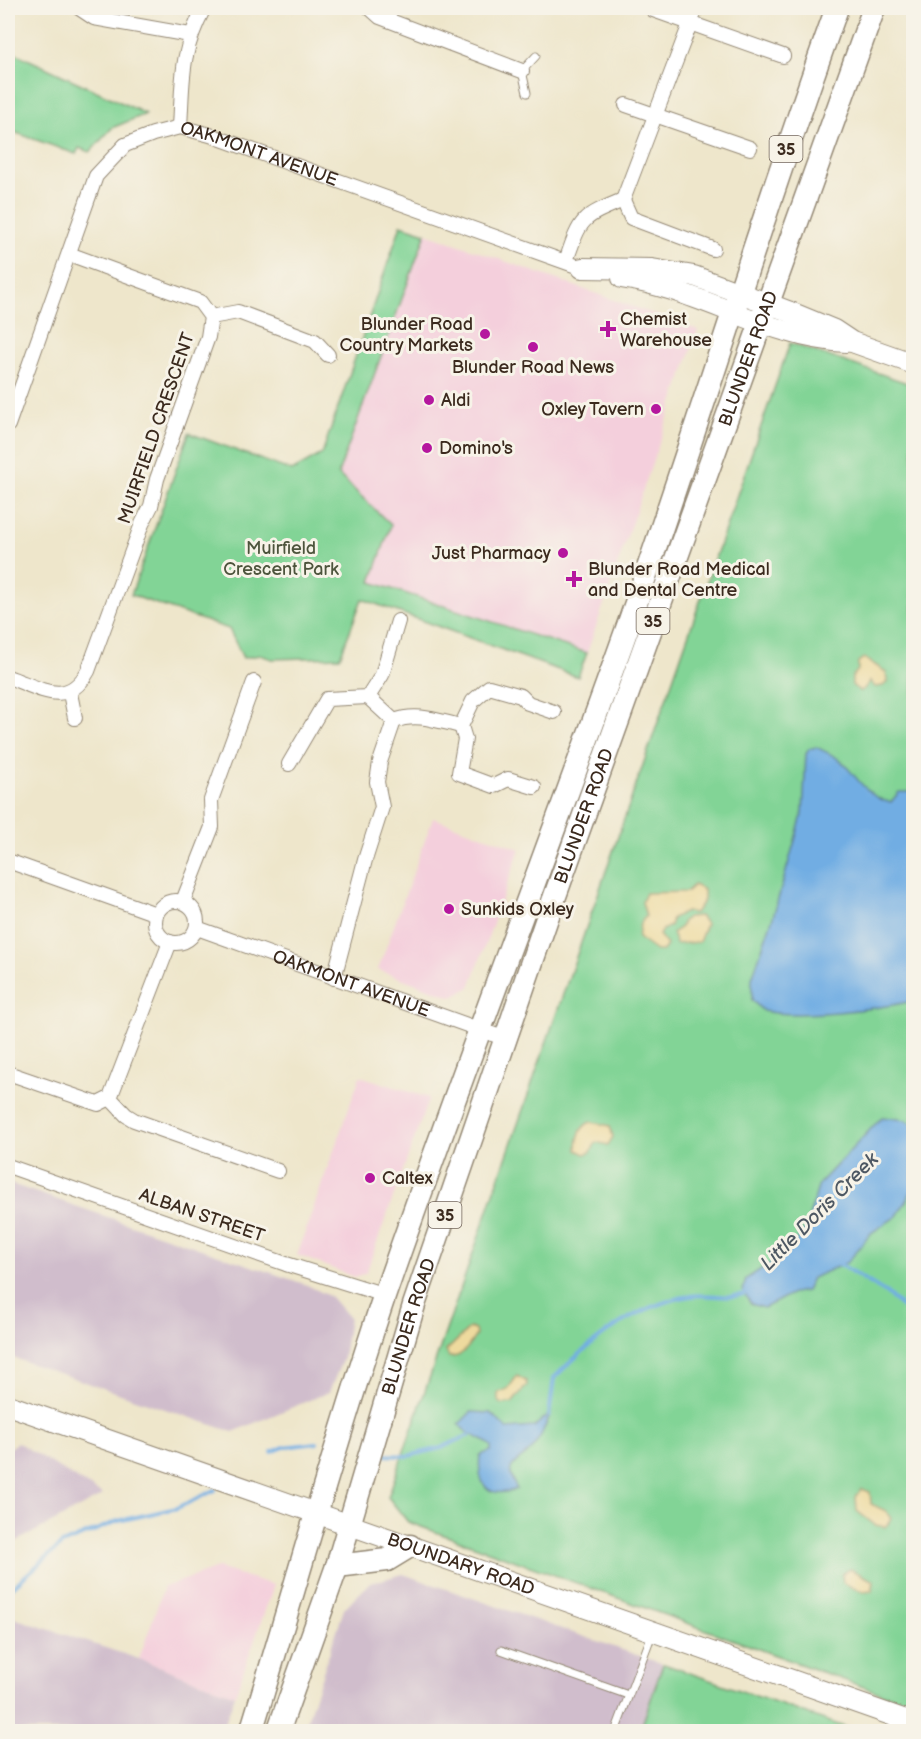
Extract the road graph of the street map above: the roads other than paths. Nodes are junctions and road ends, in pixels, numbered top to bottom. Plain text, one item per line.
1 (79, 8) edge
2 (204, 8) edge
3 (370, 8) edge
4 (696, 8) edge
5 (837, 8) edge
6 (874, 8) edge
7 (653, 10) dead end
8 (690, 23) junction
9 (189, 35) junction
10 (536, 56) dead end
11 (783, 56) dead end
12 (522, 71) junction
13 (527, 93) dead end
14 (626, 105) dead end
15 (656, 115) junction
16 (180, 127) junction
17 (750, 148) dead end
18 (623, 200) junction
19 (713, 249) dead end
20 (69, 254) junction
21 (574, 265) junction
22 (738, 303) junction
23 (764, 312) junction
24 (211, 317) junction
25 (328, 355) dead end
26 (914, 364) edge
27 (8, 425) edge
28 (398, 621) dead end
29 (8, 676) edge
30 (254, 682) dead end
31 (70, 693) junction
32 (368, 697) junction
33 (554, 712) dead end
34 (75, 718) dead end
35 (394, 721) junction
36 (461, 726) junction
37 (289, 764) dead end
38 (534, 787) dead end
39 (8, 861) edge
40 (183, 902) junction
41 (156, 914) junction
42 (197, 928) junction
43 (170, 942) junction
44 (334, 978) junction
45 (478, 1029) junction
46 (506, 1039) junction
47 (8, 1073) edge
48 (110, 1098) junction
49 (8, 1166) edge
50 (278, 1171) dead end
51 (385, 1295) junction
52 (9, 1408) edge
53 (316, 1513) junction
54 (350, 1524) junction
55 (411, 1546) junction
56 (337, 1566) junction
57 (653, 1632) junction
58 (501, 1650) dead end
59 (628, 1695) junction
60 (914, 1723) edge
61 (251, 1731) edge
62 (278, 1731) edge
63 (615, 1731) edge

1 - 9 street
2 - 9 street
3 - 12 street
4 - 8 street
5 - 22 main road, BLUNDER ROAD / 35
6 - 23 main road, BLUNDER ROAD / 35
7 - 8 street
8 - 11 street
8 - 15 street
9 - 16 street
10 - 12 lane
12 - 13 lane
14 - 15 street
15 - 17 street
15 - 18 street
16 - 20 street, OAKMONT AVENUE
16 - 21 street, OAKMONT AVENUE
18 - 19 street
18 - 21 street
20 - 24 street, MUIRFIELD CRESCENT
20 - 27 street, OAKMONT AVENUE
21 - 22 street, OAKMONT AVENUE
22 - 23 street, OAKMONT AVENUE
22 - 45 main road, BLUNDER ROAD / 35
23 - 26 street, OAKMONT AVENUE
23 - 46 main road, BLUNDER ROAD / 35
24 - 25 street
24 - 31 street, MUIRFIELD CRESCENT
28 - 32 street
29 - 31 street
30 - 40 street
31 - 34 street
32 - 35 street
32 - 37 street
33 - 36 street
35 - 36 street
35 - 44 street
36 - 38 street
39 - 41 street
40 - 41 street
40 - 42 street
41 - 43 street
42 - 43 street
42 - 44 street, OAKMONT AVENUE
43 - 48 street
44 - 45 street, OAKMONT AVENUE
45 - 46 street, OAKMONT AVENUE
45 - 51 main road, BLUNDER ROAD / 35
46 - 54 main road, BLUNDER ROAD / 35
47 - 48 street
48 - 50 street
49 - 51 street, ALBAN STREET
51 - 53 main road, BLUNDER ROAD / 35
52 - 53 street, BOUNDARY ROAD
53 - 54 street, BOUNDARY ROAD
53 - 61 main road, BLUNDER ROAD / 35
54 - 55 street, BOUNDARY ROAD
54 - 56 main road, BLUNDER ROAD / 35
55 - 56 main road
55 - 57 street, BOUNDARY ROAD
56 - 62 main road, BLUNDER ROAD / 35
57 - 59 lane
57 - 60 street, BOUNDARY ROAD
58 - 59 lane
59 - 63 lane

